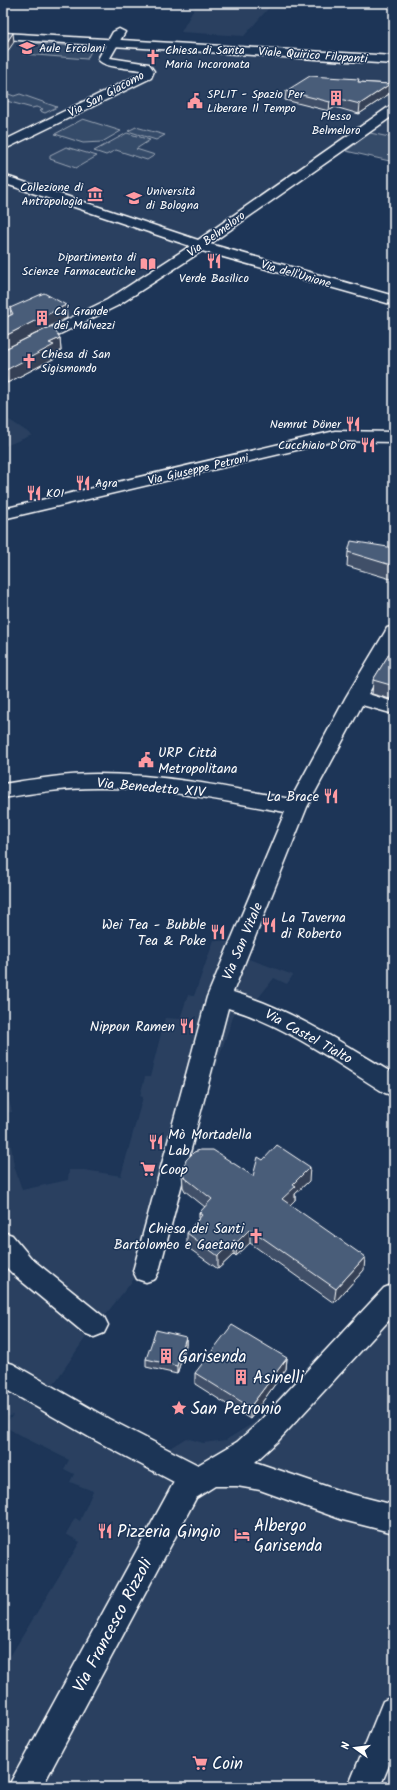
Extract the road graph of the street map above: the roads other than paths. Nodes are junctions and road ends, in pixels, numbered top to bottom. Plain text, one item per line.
1 (3, 25) edge
2 (3, 36) edge
3 (116, 38) junction
4 (394, 49) edge
5 (394, 60) edge
6 (394, 109) edge
7 (3, 146) edge
8 (3, 179) edge
9 (200, 246) junction
10 (394, 301) edge
11 (3, 357) edge
12 (394, 437) edge
13 (3, 514) edge
14 (394, 632) edge
15 (356, 697) junction
16 (394, 708) edge
17 (3, 790) edge
18 (297, 808) junction
19 (219, 997) junction
20 (394, 1086) edge
21 (3, 1244) edge
22 (146, 1271) dead end
23 (394, 1296) edge
24 (94, 1325) dead end
25 (3, 1373) edge
26 (204, 1476) junction
27 (394, 1519) edge
28 (394, 1712) edge
29 (24, 1787) edge
30 (364, 1787) edge

1 - 3 street, Viale Quirico Filopanti
2 - 3 street, Viale Quirico Filopanti
3 - 4 street, Viale Quirico Filopanti
3 - 5 street, Viale Quirico Filopanti
3 - 7 street, Via San Giacomo
6 - 9 street, Via Belmeloro
8 - 9 street, Via dell'Unione
9 - 10 street, Via dell'Unione
9 - 11 street, Via Belmeloro
12 - 13 street, Via Giuseppe Petroni
14 - 15 street, Via San Vitale
15 - 16 street
15 - 18 street, Via San Vitale
17 - 18 street, Via Benedetto XIV
18 - 19 street, Via San Vitale
19 - 20 street, Via Castel Tialto
19 - 22 street, Via San Vitale
21 - 24 street
23 - 26 street, Via Francesco Rizzoli
25 - 26 street
26 - 27 street
26 - 29 street, Via Francesco Rizzoli
28 - 30 street

